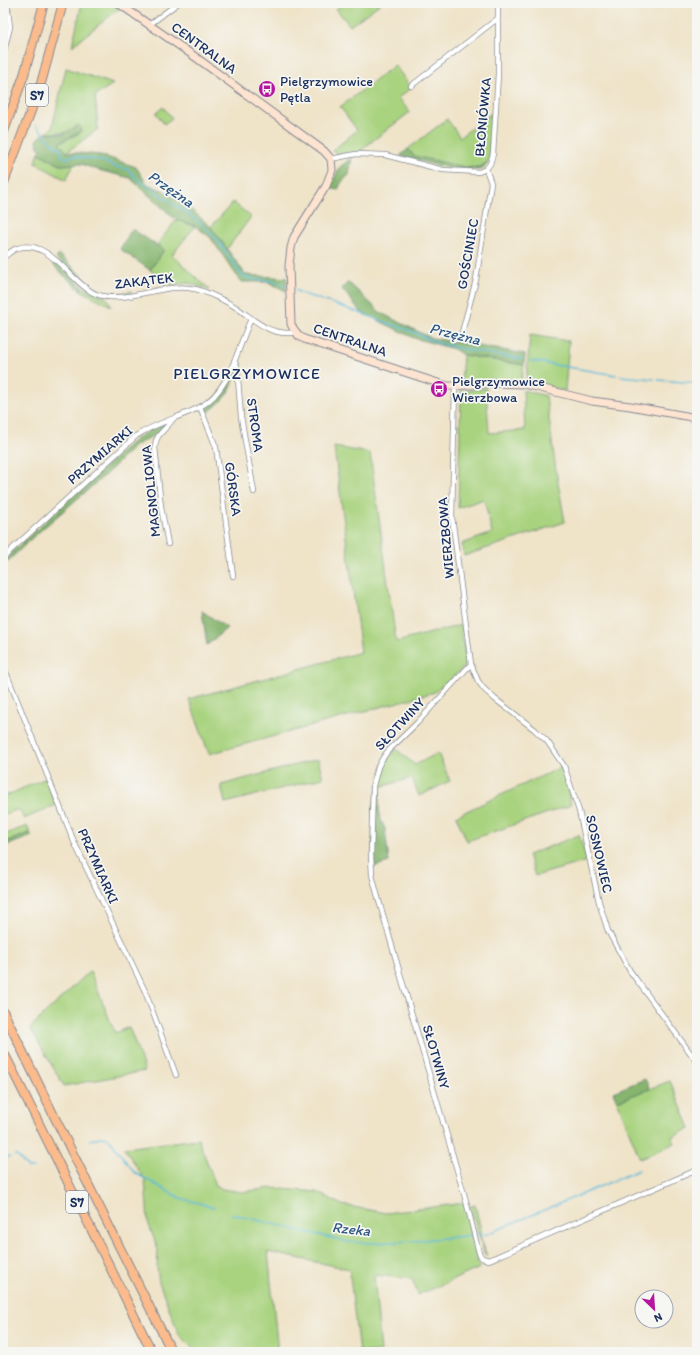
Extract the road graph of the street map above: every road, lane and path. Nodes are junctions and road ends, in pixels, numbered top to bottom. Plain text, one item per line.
1 (7, 3) edge
2 (44, 3) edge
3 (63, 3) edge
4 (118, 3) edge
5 (178, 3) edge
6 (498, 3) edge
7 (498, 19) junction
8 (149, 25) junction
9 (3, 55) edge
10 (411, 86) dead end
11 (3, 134) edge
12 (331, 159) junction
13 (486, 169) junction
14 (3, 185) edge
15 (3, 258) edge
16 (251, 319) junction
17 (296, 332) junction
18 (455, 340) dead end
19 (234, 361) junction
20 (455, 386) junction
21 (200, 407) junction
22 (697, 418) edge
23 (173, 419) junction
24 (254, 492) dead end
25 (168, 544) dead end
26 (3, 559) edge
27 (233, 576) dead end
28 (471, 664) junction
29 (3, 665) edge
30 (3, 1011) edge
31 (3, 1051) edge
32 (697, 1062) edge
33 (176, 1075) dead end
34 (697, 1170) edge
35 (152, 1352) edge
36 (172, 1352) edge

1 - 9 street
2 - 11 highway, S7
3 - 14 highway, S7
4 - 8 street, CENTRALNA
5 - 8 street
6 - 7 street, BŁONIÓWKA
7 - 10 street
7 - 13 street, BŁONIÓWKA
8 - 12 street, CENTRALNA
12 - 13 street, BŁONIÓWKA
12 - 17 street, CENTRALNA
13 - 18 street, GOŚCINIEC
15 - 16 street, ZAKĄTEK
16 - 17 street, ZAKĄTEK
16 - 19 street, PRZYMIARKI
17 - 20 street, CENTRALNA
19 - 21 street, PRZYMIARKI
19 - 24 street, STROMA
20 - 22 street, CENTRALNA
20 - 28 street, WIERZBOWA
21 - 23 street, PRZYMIARKI
21 - 27 street, GÓRSKA
23 - 25 street, MAGNOLIOWA
23 - 26 street, PRZYMIARKI
28 - 32 street, SOSNOWIEC
28 - 34 street, SŁOTWINY
29 - 33 street, PRZYMIARKI
30 - 36 highway, S7
31 - 35 highway, S7

